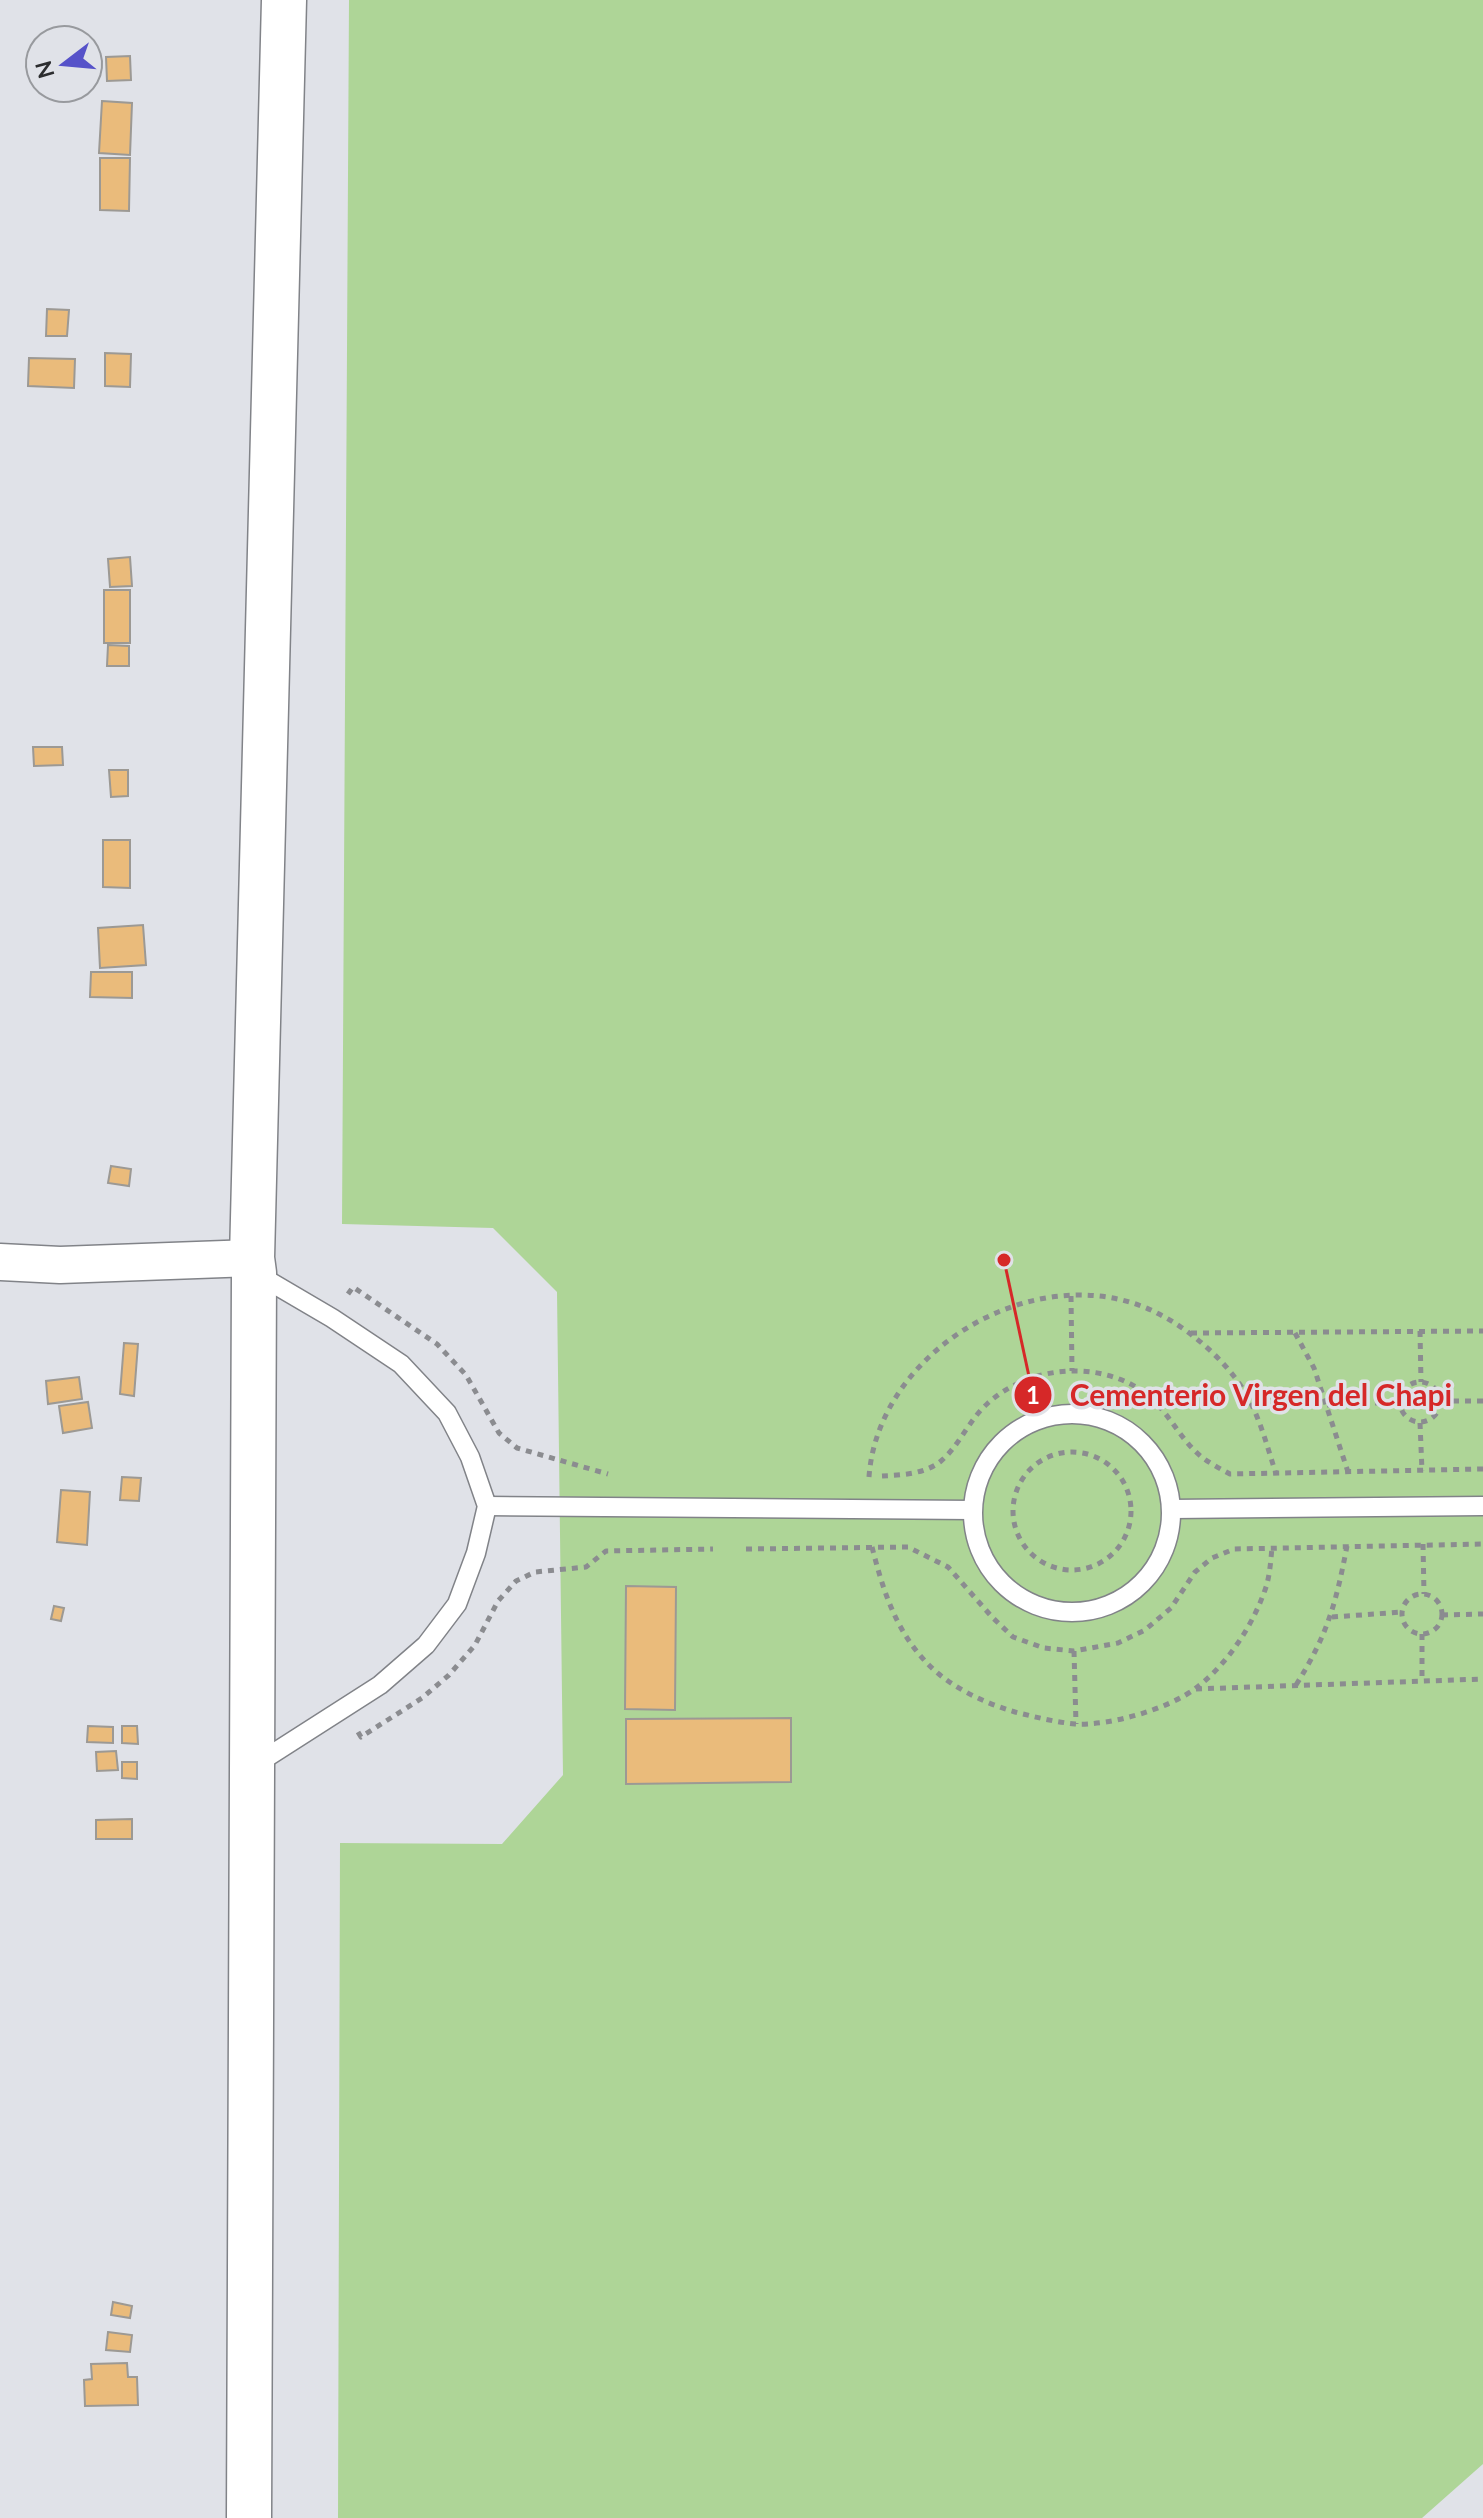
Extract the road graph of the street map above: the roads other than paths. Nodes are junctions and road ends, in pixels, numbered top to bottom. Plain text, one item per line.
1 (284, 0) edge
2 (0, 1262) edge
3 (253, 1265) junction
4 (487, 1506) junction
5 (1483, 1506) edge
6 (1172, 1509) junction
7 (972, 1510) junction
8 (252, 1766) junction
9 (249, 2518) edge

1 - 3 street
2 - 3 street
3 - 4 lane
3 - 8 street
4 - 7 lane
4 - 8 lane
5 - 6 lane
6 - 7 lane
6 - 7 lane
8 - 9 street

